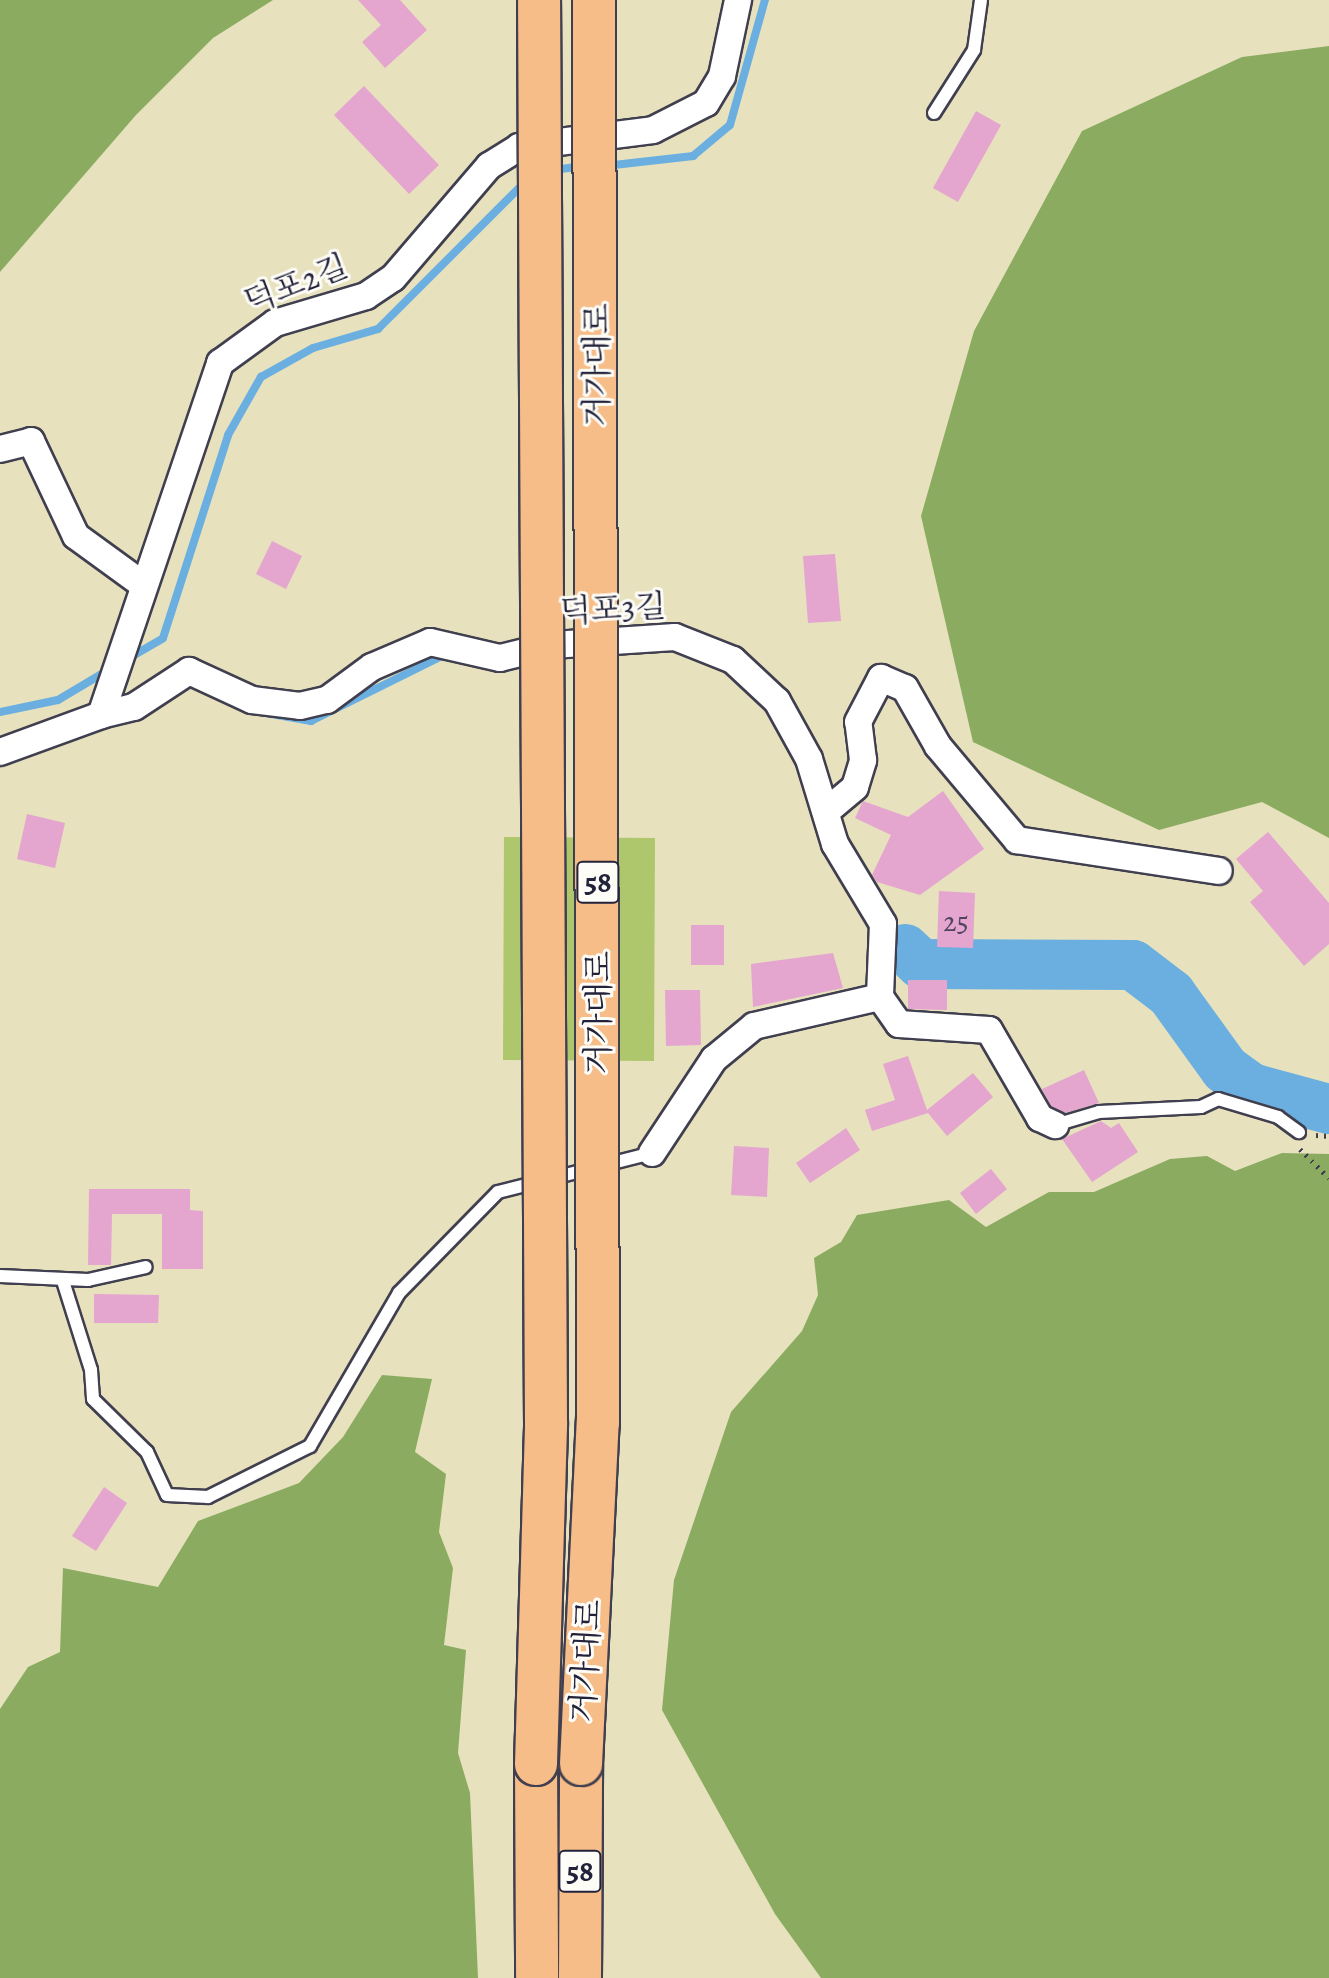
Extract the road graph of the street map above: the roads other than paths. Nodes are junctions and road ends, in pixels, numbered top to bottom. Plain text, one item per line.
1 (539, 0) edge
2 (594, 0) edge
3 (738, 0) edge
4 (981, 0) edge
5 (934, 113) dead end
6 (0, 449) edge
7 (142, 584) junction
8 (101, 715) junction
9 (0, 752) edge
10 (828, 810) junction
11 (1219, 871) dead end
12 (880, 997) junction
13 (1055, 1125) joint
14 (1299, 1132) road end
15 (652, 1153) joint
16 (146, 1267) dead end
17 (0, 1276) edge
18 (63, 1281) junction
19 (537, 1978) edge
20 (580, 1978) edge

1 - 19 highway, 거가대로 / 58, bridge
2 - 20 highway, 거가대로 / 58, bridge
3 - 7 street, 덕포2길
4 - 5 lane
6 - 7 street
7 - 8 street, 덕포2길
8 - 9 street
8 - 10 street, 덕포3길
10 - 11 street
10 - 12 street, 덕포3길
12 - 13 street
12 - 15 street
13 - 14 lane
15 - 18 lane
16 - 18 lane
17 - 18 lane

